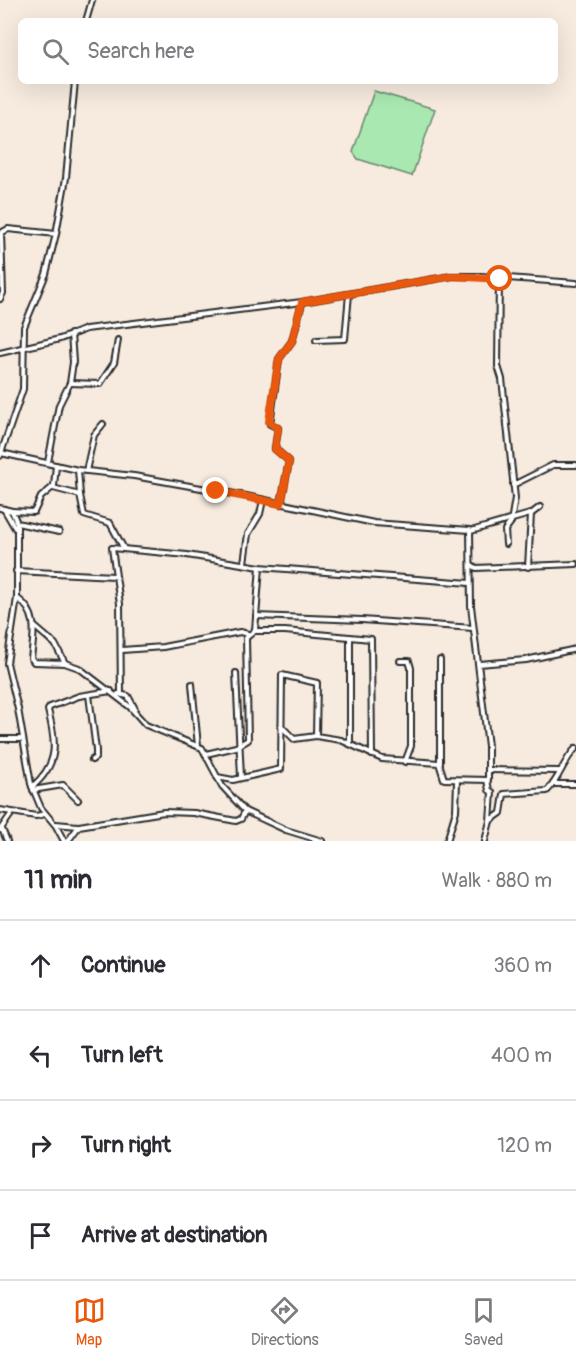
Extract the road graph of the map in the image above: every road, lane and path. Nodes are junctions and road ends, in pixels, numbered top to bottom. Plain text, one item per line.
1 (92, 0) edge
2 (87, 18) edge
3 (75, 84) edge
4 (56, 234) junction
5 (500, 279) junction
6 (576, 283) edge
7 (349, 294) junction
8 (0, 299) edge
9 (302, 302) junction
10 (71, 334) junction
11 (118, 340) dead end
12 (316, 340) dead end
13 (22, 348) junction
14 (0, 353) edge
15 (70, 383) junction
16 (103, 424) dead end
17 (2, 443) edge
18 (0, 455) edge
19 (48, 462) junction
20 (56, 465) junction
21 (576, 465) edge
22 (78, 470) junction
23 (86, 471) junction
24 (513, 485) junction
25 (52, 488) junction
26 (80, 495) junction
27 (262, 500) junction
28 (281, 504) junction
29 (540, 507) dead end
30 (2, 508) edge
31 (12, 511) junction
32 (531, 514) junction
33 (511, 522) junction
34 (17, 523) junction
35 (16, 530) junction
36 (471, 531) junction
37 (59, 532) dead end
38 (506, 544) dead end
39 (124, 549) junction
40 (244, 563) junction
41 (472, 564) junction
42 (576, 564) edge
43 (260, 567) junction
44 (528, 567) junction
45 (16, 570) junction
46 (114, 576) junction
47 (470, 583) junction
48 (17, 598) junction
49 (256, 616) junction
50 (34, 625) junction
51 (473, 628) junction
52 (255, 631) junction
53 (248, 634) junction
54 (350, 637) junction
55 (576, 649) edge
56 (122, 650) junction
57 (440, 660) dead end
58 (400, 661) dead end
59 (65, 663) junction
60 (479, 664) junction
61 (236, 673) dead end
62 (192, 684) dead end
63 (113, 693) junction
64 (121, 694) junction
65 (89, 695) junction
66 (137, 714) junction
67 (281, 726) junction
68 (316, 736) junction
69 (0, 738) edge
70 (22, 739) junction
71 (350, 744) junction
72 (198, 746) junction
73 (239, 746) junction
74 (576, 748) edge
75 (206, 754) junction
76 (372, 756) junction
77 (92, 760) dead end
78 (405, 762) junction
79 (440, 764) junction
80 (489, 770) junction
81 (559, 771) junction
82 (217, 777) junction
83 (241, 777) junction
84 (487, 780) junction
85 (457, 781) junction
86 (553, 784) junction
87 (576, 784) edge
88 (33, 789) junction
89 (78, 800) dead end
90 (0, 810) edge
91 (245, 811) junction
92 (12, 813) junction
93 (45, 814) junction
94 (490, 821) junction
95 (55, 824) junction
96 (79, 826) junction
97 (1, 829) edge
98 (7, 841) edge
99 (66, 841) edge
100 (322, 841) edge
101 (447, 841) edge
102 (485, 841) edge

1 - 2 street
3 - 4 street
4 - 8 street
4 - 13 street
5 - 6 street
5 - 7 street
5 - 24 street
7 - 9 street
7 - 12 street
9 - 10 street
9 - 28 street
10 - 13 street
10 - 15 street
11 - 15 street
13 - 14 street
13 - 17 street
15 - 19 street
16 - 23 street
17 - 18 street
18 - 19 street
19 - 20 street
20 - 22 street
20 - 25 street
21 - 24 street
22 - 23 street
22 - 26 street
23 - 27 street
24 - 33 street
25 - 26 street
25 - 31 street
26 - 39 street
27 - 28 street
27 - 40 street
28 - 36 street
29 - 32 street
30 - 31 street
30 - 35 street
31 - 34 street
32 - 33 street
32 - 44 street
33 - 36 street
33 - 38 street
34 - 35 street
34 - 37 street
35 - 45 street
36 - 41 street
39 - 40 street
39 - 46 street
40 - 43 street
41 - 44 street
41 - 47 street
42 - 44 street
43 - 47 street
43 - 49 street
45 - 46 street
45 - 48 street
46 - 56 street
47 - 51 street
48 - 50 street
48 - 70 street
49 - 51 street
49 - 52 street
50 - 59 street
50 - 59 street
51 - 60 street
52 - 53 street
52 - 54 street
53 - 56 street
53 - 73 street
54 - 71 street
54 - 76 street
55 - 60 street
56 - 64 street
57 - 79 street
58 - 78 street
59 - 63 street
60 - 80 street
61 - 73 street
62 - 72 street
63 - 64 street
63 - 65 street
63 - 66 street
64 - 66 street
65 - 77 street
65 - 88 street
66 - 72 street
67 - 68 street
67 - 68 street
67 - 83 street
68 - 71 street
69 - 70 street
70 - 88 street
71 - 76 street
72 - 75 street
73 - 75 street
73 - 83 street
74 - 81 street
75 - 82 street
76 - 78 street
78 - 79 street
79 - 85 street
80 - 81 street
80 - 84 street
81 - 86 street
82 - 83 street
82 - 91 street
84 - 85 street
84 - 94 street
85 - 101 street
86 - 87 street
86 - 94 street
88 - 89 street
88 - 93 street
90 - 92 street
91 - 96 street
91 - 100 street
92 - 93 street
92 - 97 street
93 - 95 street
94 - 102 street
95 - 96 street
95 - 99 street
96 - 99 street
97 - 98 street

